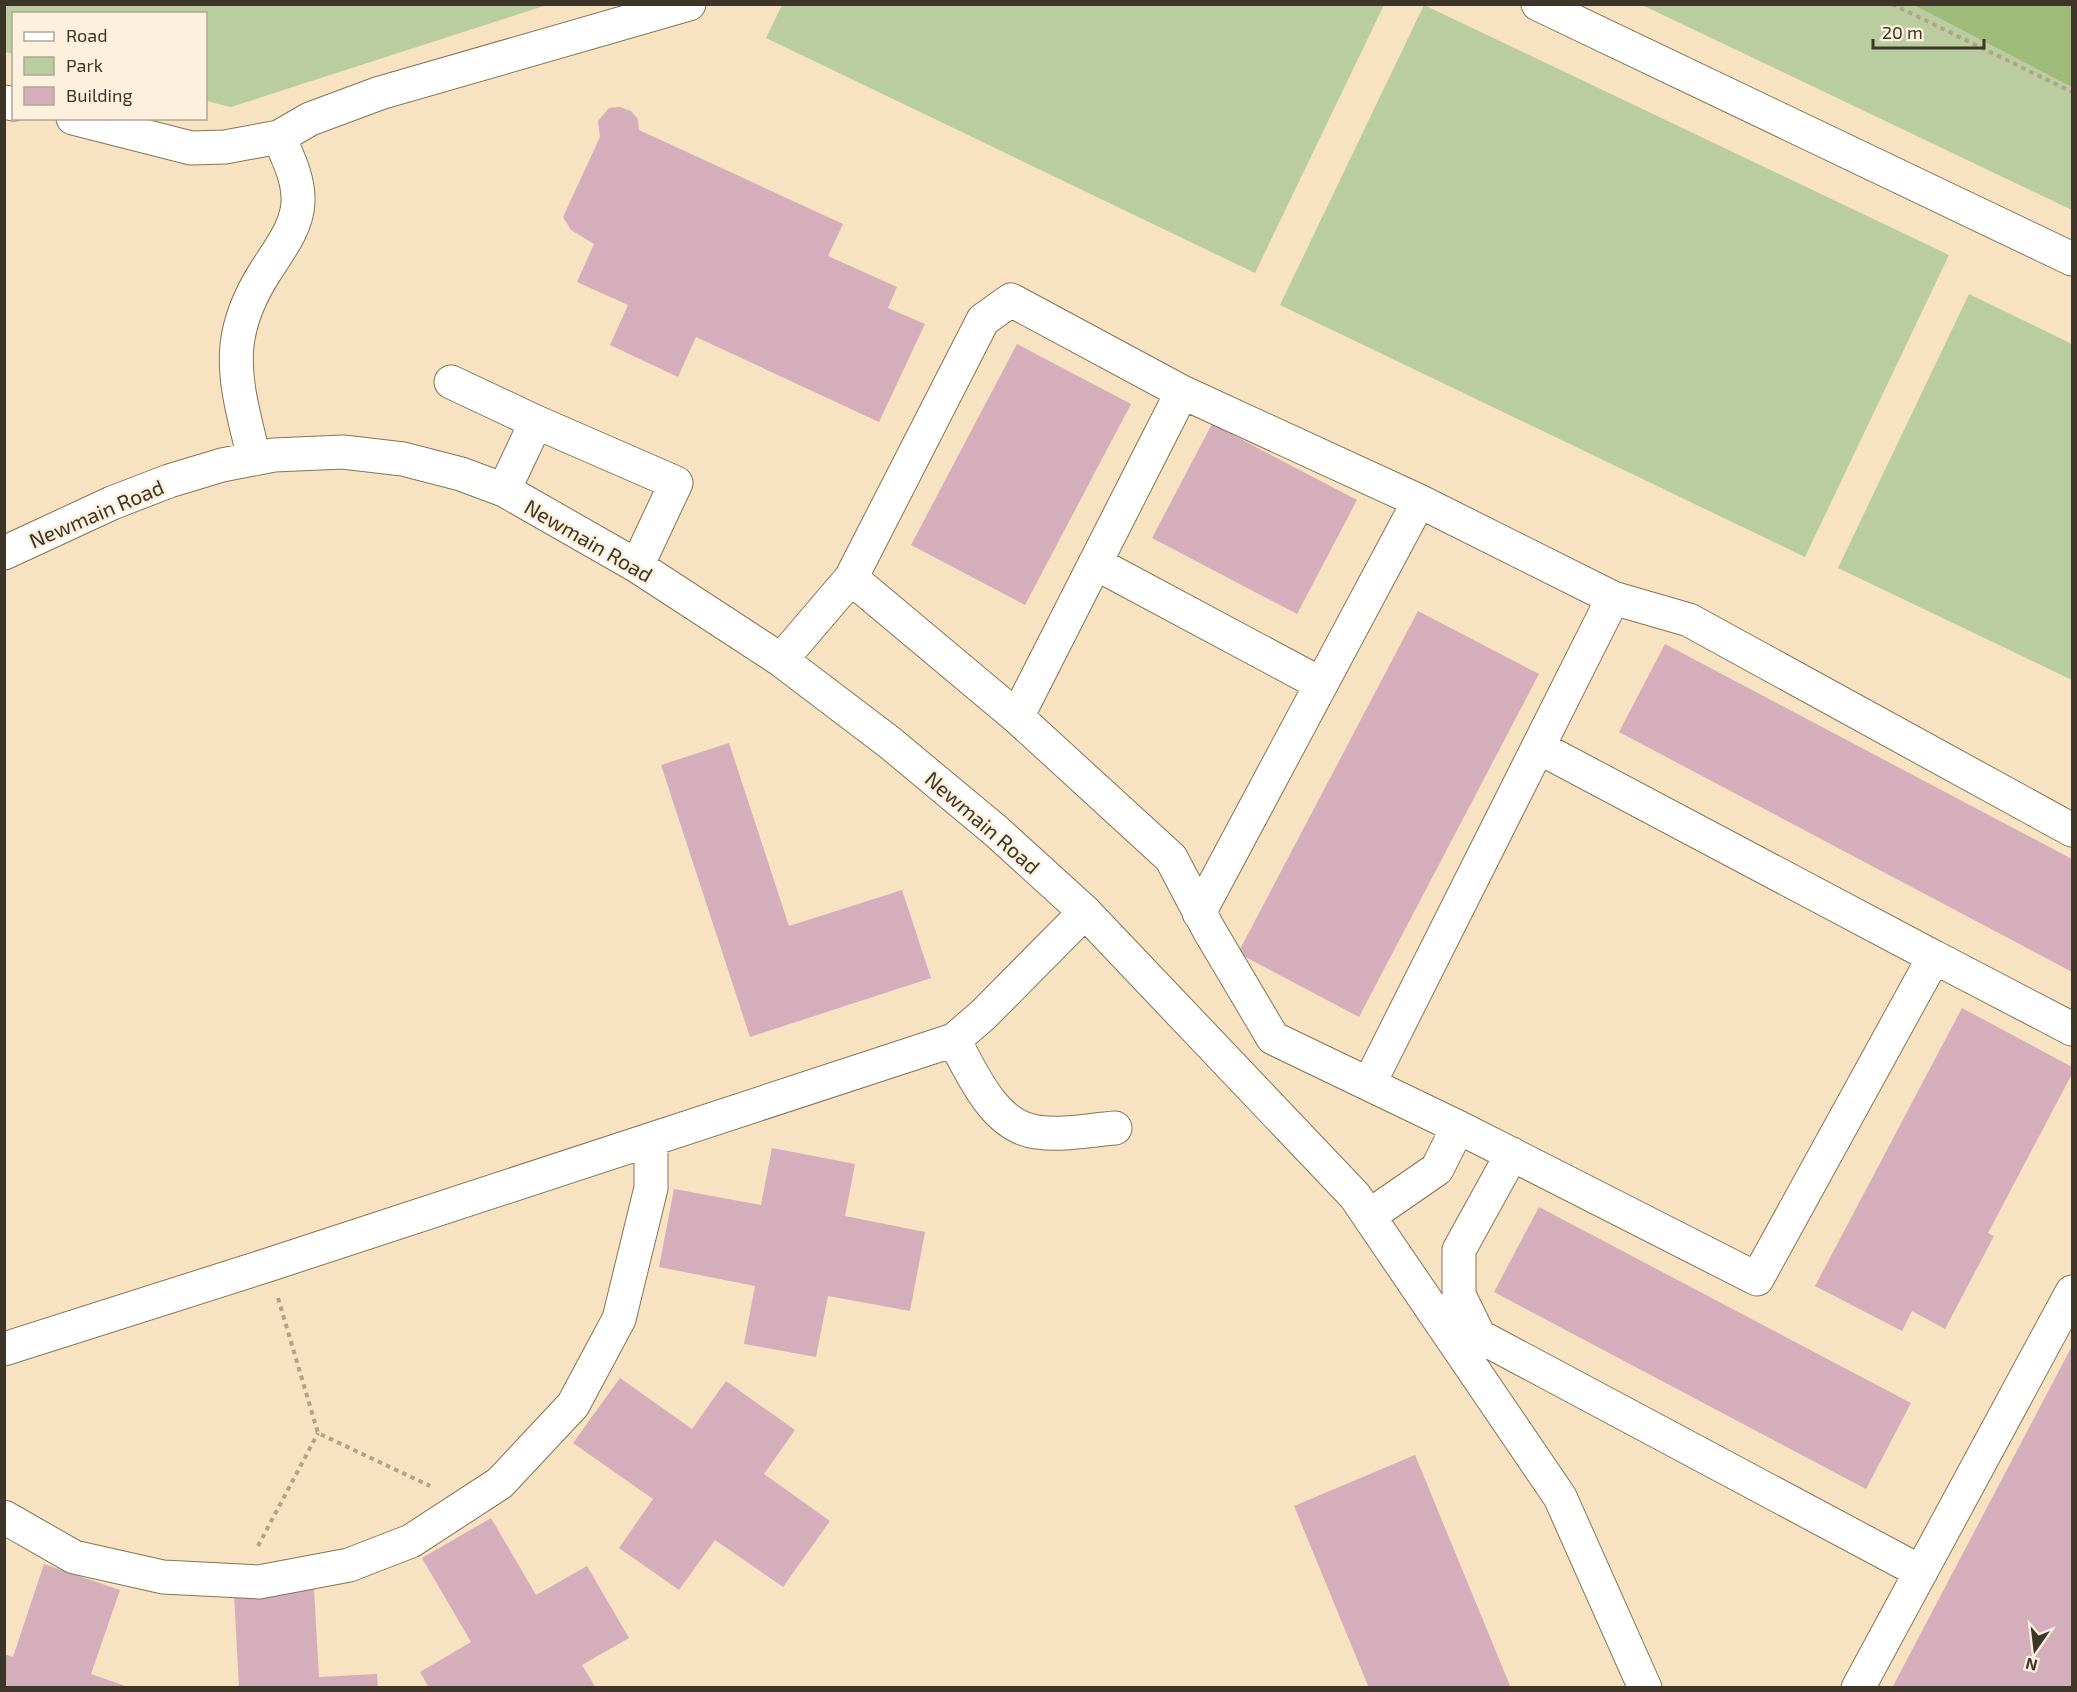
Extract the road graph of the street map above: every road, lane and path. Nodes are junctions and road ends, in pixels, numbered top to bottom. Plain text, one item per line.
1 (689, 4) edge
2 (1538, 4) edge
3 (1892, 4) edge
4 (2073, 92) edge
5 (81, 120) edge
6 (279, 136) junction
7 (2073, 259) edge
8 (451, 382) dead end
9 (1182, 392) junction
10 (536, 422) junction
11 (254, 459) junction
12 (504, 490) junction
13 (1419, 501) junction
14 (4, 553) edge
15 (1095, 563) junction
16 (637, 566) junction
17 (851, 578) junction
18 (1613, 598) junction
19 (781, 660) junction
20 (1321, 684) junction
21 (1017, 717) junction
22 (1538, 747) junction
23 (2073, 830) edge
24 (1085, 912) junction
25 (1199, 913) junction
26 (1934, 957) junction
27 (2073, 1029) edge
28 (954, 1040) junction
29 (1369, 1084) junction
30 (1458, 1127) junction
31 (1114, 1128) dead end
32 (651, 1140) junction
33 (1512, 1154) junction
34 (1369, 1216) junction
35 (268, 1265) junction
36 (2073, 1292) edge
37 (4, 1348) edge
38 (318, 1433) junction
39 (468, 1504) junction
40 (4, 1517) edge
41 (1921, 1572) junction
42 (240, 1581) junction
43 (1645, 1688) edge
44 (1858, 1688) edge

1 - 6 lane
2 - 7 lane
3 - 4 path
5 - 6 lane
6 - 11 lane
8 - 10 lane
9 - 13 lane
9 - 15 lane
9 - 17 lane
10 - 12 lane
10 - 16 lane
11 - 12 lane, Newmain Road
11 - 14 lane, Newmain Road
12 - 16 lane, Newmain Road
13 - 18 lane
13 - 20 lane
15 - 20 lane
15 - 21 lane
16 - 19 lane, Newmain Road
17 - 19 lane
17 - 21 lane
18 - 22 lane
18 - 23 lane
19 - 24 lane, Newmain Road
20 - 25 lane
21 - 25 lane
22 - 26 lane
22 - 29 lane
24 - 28 lane
24 - 34 lane, Newmain Road
25 - 29 lane
26 - 27 lane
26 - 33 lane
28 - 31 lane
28 - 32 lane
29 - 30 lane
30 - 33 lane
30 - 34 lane
32 - 35 lane
32 - 39 lane
33 - 41 lane
34 - 43 lane, Newmain Road
35 - 37 lane
35 - 38 path
36 - 41 lane
38 - 39 path
38 - 42 path
39 - 42 lane
40 - 42 lane
41 - 44 lane

